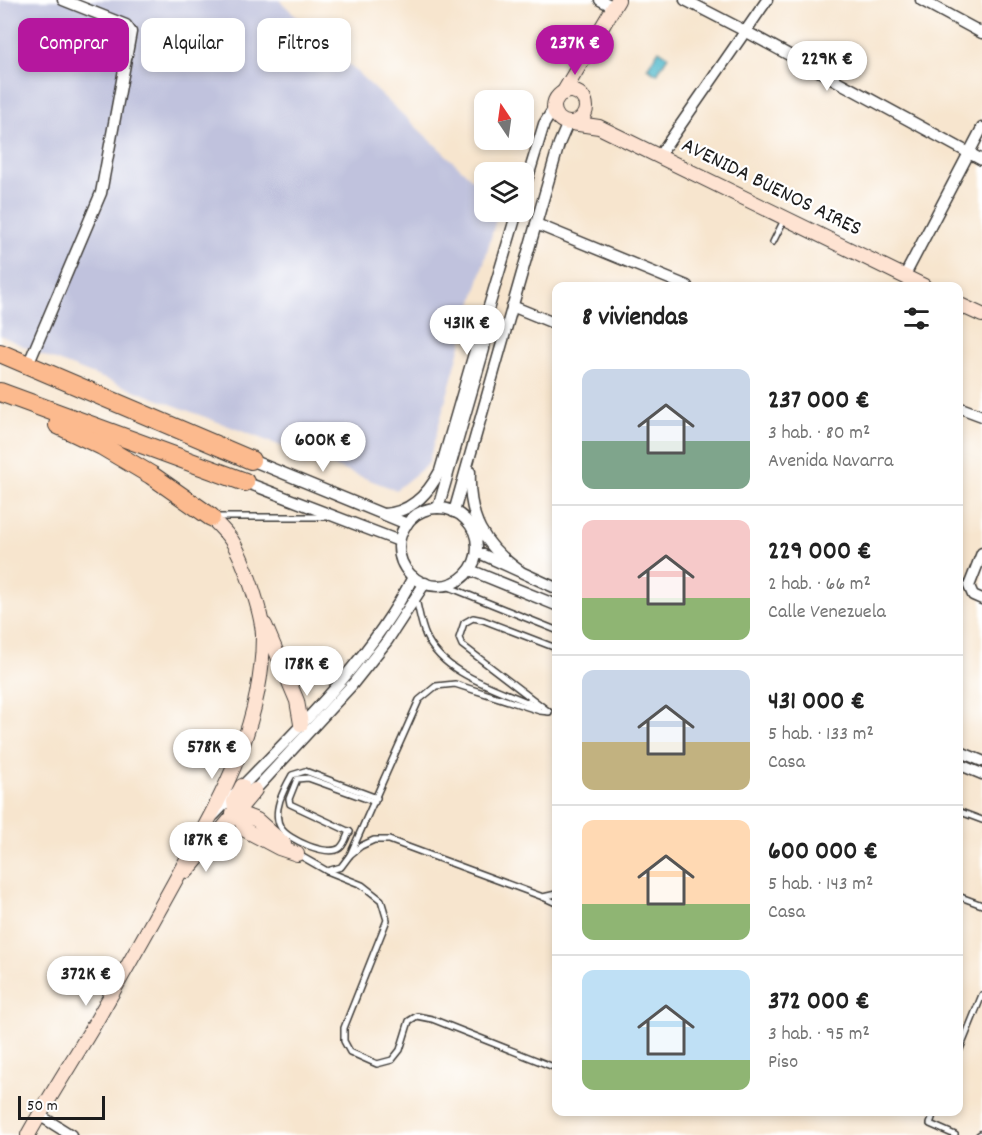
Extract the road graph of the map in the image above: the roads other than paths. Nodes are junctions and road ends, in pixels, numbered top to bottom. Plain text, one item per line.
1 (63, 0) edge
2 (600, 0) edge
3 (685, 0) edge
4 (766, 0) edge
5 (921, 0) edge
6 (616, 4) edge
7 (745, 31) junction
8 (982, 33) edge
9 (582, 59) junction
10 (563, 93) junction
11 (584, 102) junction
12 (554, 108) junction
13 (570, 123) junction
14 (599, 127) junction
15 (982, 128) edge
16 (969, 153) junction
17 (659, 156) junction
18 (982, 160) edge
19 (532, 162) edge
20 (785, 218) junction
21 (514, 222) edge
22 (536, 224) junction
23 (773, 242) dead end
24 (904, 276) junction
25 (677, 282) edge
26 (916, 282) edge
27 (512, 306) junction
28 (963, 306) edge
29 (487, 313) junction
30 (982, 315) edge
31 (552, 322) edge
32 (0, 353) edge
33 (28, 365) junction
34 (6, 395) edge
35 (963, 409) edge
36 (982, 416) edge
37 (471, 451) junction
38 (251, 460) joint
39 (245, 482) joint
40 (438, 508) junction
41 (454, 512) junction
42 (383, 514) junction
43 (211, 517) junction
44 (337, 517) junction
45 (407, 524) junction
46 (399, 541) junction
47 (477, 552) junction
48 (982, 553) edge
49 (470, 570) junction
50 (520, 571) junction
51 (413, 577) junction
52 (425, 584) junction
53 (444, 585) junction
54 (552, 586) edge
55 (416, 597) junction
56 (982, 599) edge
57 (552, 602) edge
58 (257, 607) junction
59 (552, 628) edge
60 (552, 646) edge
61 (549, 712) junction
62 (552, 713) edge
63 (301, 724) junction
64 (963, 753) edge
65 (982, 760) edge
66 (963, 766) edge
67 (982, 774) edge
68 (248, 788) junction
69 (376, 800) junction
70 (236, 812) junction
71 (963, 813) edge
72 (257, 820) junction
73 (982, 820) edge
74 (208, 822) junction
75 (245, 830) junction
76 (349, 831) junction
77 (220, 832) junction
78 (358, 835) junction
79 (297, 854) junction
80 (350, 855) junction
81 (327, 870) junction
82 (168, 893) junction
83 (552, 895) edge
84 (543, 897) junction
85 (963, 898) edge
86 (552, 901) edge
87 (982, 905) edge
88 (982, 995) edge
89 (963, 1042) edge
90 (552, 1066) edge
91 (39, 1115) junction
92 (933, 1116) edge
93 (28, 1135) edge
94 (71, 1135) edge
95 (955, 1135) edge

1 - 33 street
2 - 6 street
3 - 7 street
4 - 7 street
5 - 8 street
6 - 9 street
7 - 16 street
7 - 17 street
9 - 10 street
9 - 11 street
10 - 11 street
10 - 12 street
11 - 13 street
11 - 14 street, AVENIDA BUENOS AIRES
12 - 13 street
12 - 19 street
13 - 14 street, AVENIDA BUENOS AIRES
13 - 22 street
14 - 17 street, AVENIDA BUENOS AIRES
15 - 16 street
16 - 18 street
16 - 24 street
17 - 20 street, AVENIDA BUENOS AIRES
20 - 23 lane
20 - 24 street, AVENIDA BUENOS AIRES
21 - 29 street
22 - 25 street
22 - 27 street
24 - 26 street, AVENIDA BUENOS AIRES
27 - 31 street
27 - 37 street
28 - 30 street
29 - 40 street
29 - 42 street
32 - 33 highway
33 - 38 highway
34 - 39 highway
34 - 43 highway
35 - 36 street
37 - 41 street
37 - 50 street
38 - 42 street
39 - 44 street
40 - 41 street
40 - 45 street
41 - 47 street
42 - 45 street
43 - 44 lane
43 - 58 street
44 - 46 street
45 - 46 street
46 - 51 street
47 - 49 street
47 - 50 street
48 - 56 street
49 - 53 street
49 - 57 street
50 - 54 street
51 - 52 street
51 - 63 street
52 - 53 street
52 - 55 street
53 - 59 lane
55 - 61 lane
55 - 68 street
58 - 63 street
58 - 74 street
60 - 61 lane
61 - 62 lane
61 - 69 lane
63 - 68 street
64 - 65 street
66 - 67 street
68 - 70 street
68 - 72 street
68 - 74 street
69 - 76 lane
69 - 76 lane
69 - 78 lane
70 - 72 street
70 - 74 street
70 - 75 street
70 - 77 street
71 - 73 lane
72 - 79 street
74 - 82 street
75 - 77 street
75 - 79 street
76 - 78 lane
77 - 82 street
78 - 80 lane
79 - 81 lane
80 - 81 lane
80 - 84 lane
81 - 90 lane
82 - 91 street
83 - 84 lane
84 - 86 lane
85 - 87 lane
88 - 89 lane
91 - 93 street
91 - 94 street
92 - 95 lane

